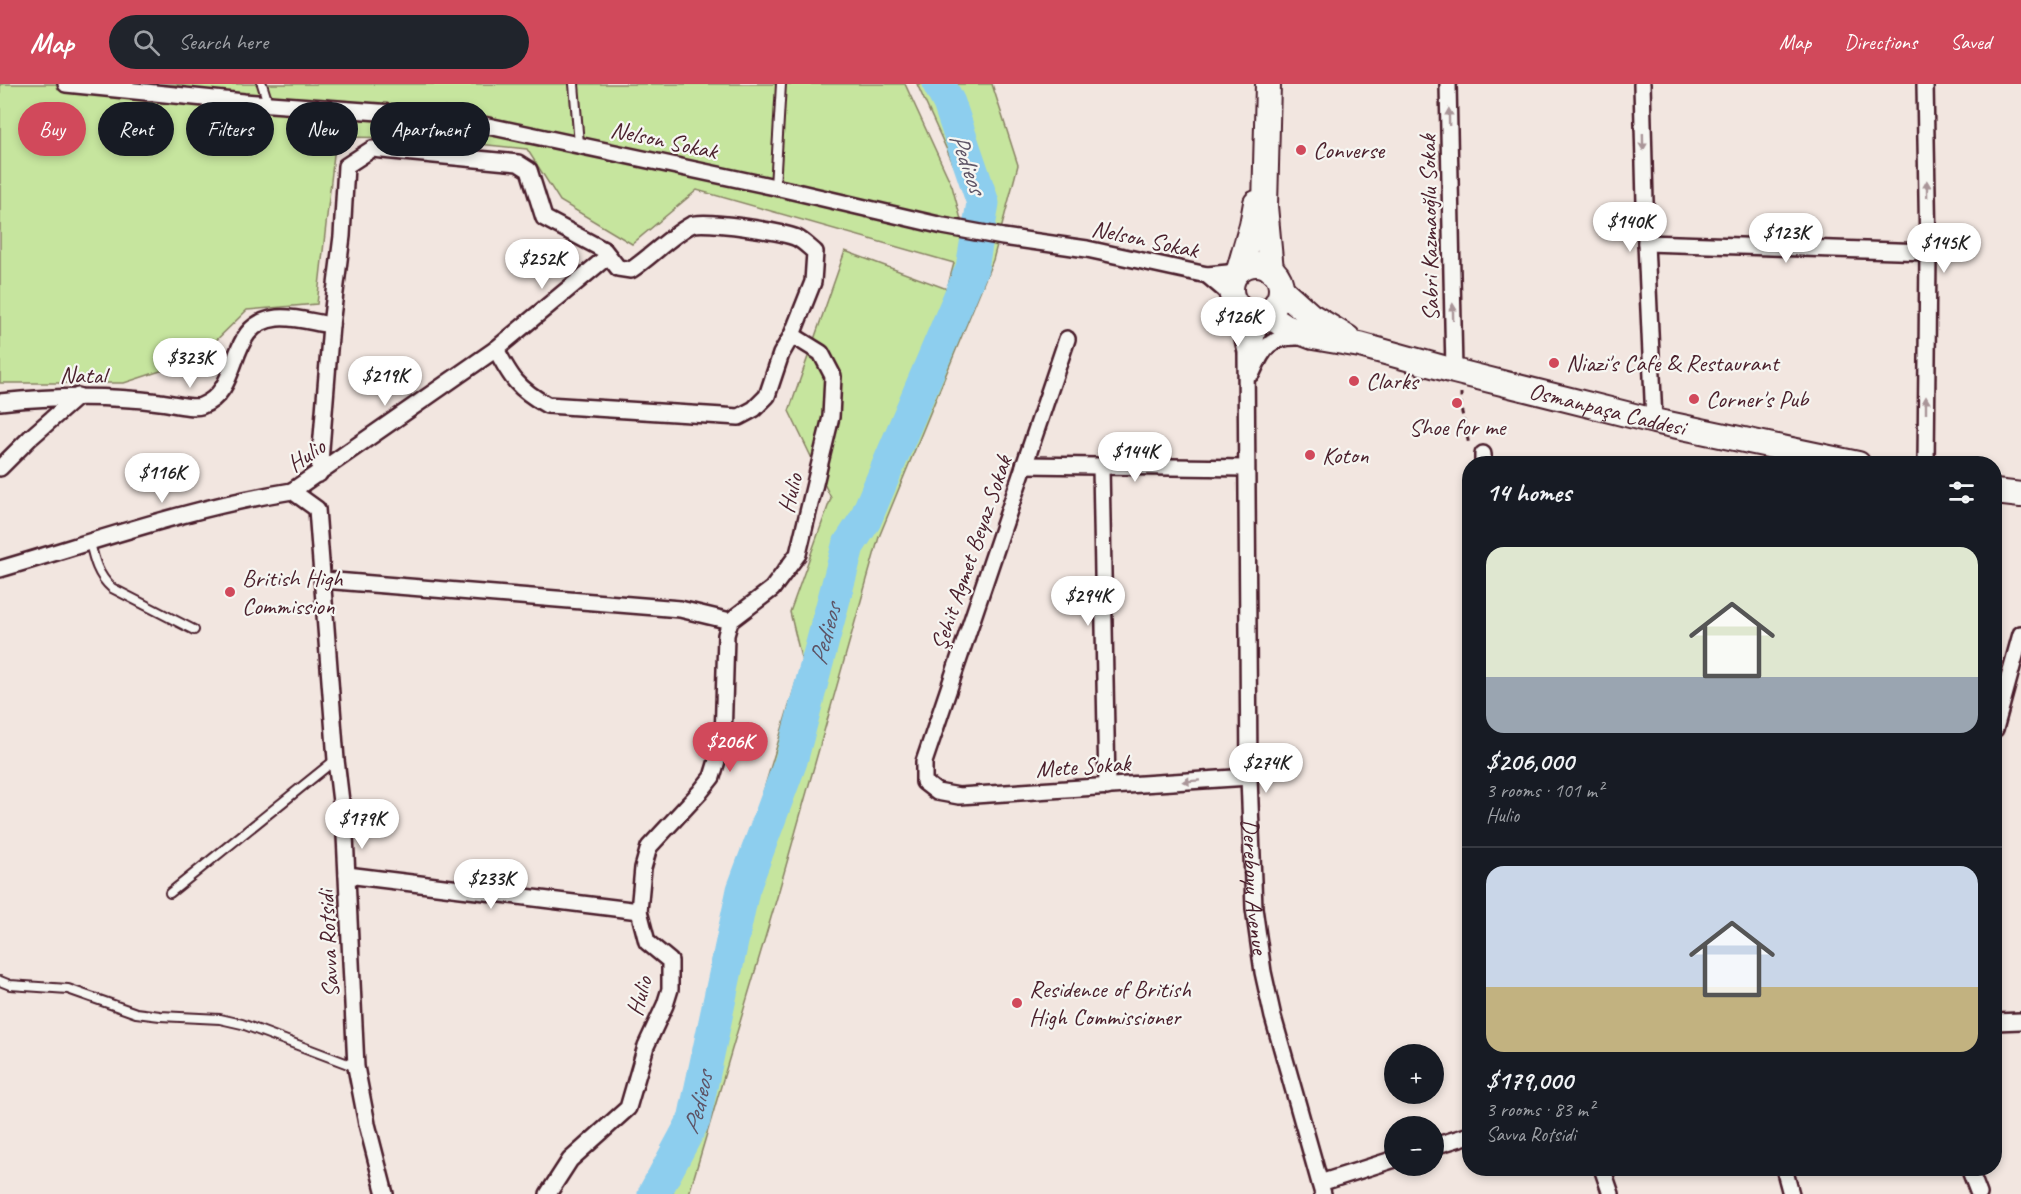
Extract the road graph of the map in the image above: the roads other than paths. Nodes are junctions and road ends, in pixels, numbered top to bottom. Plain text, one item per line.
1 (66, 84) edge
2 (262, 84) edge
3 (574, 84) edge
4 (780, 84) edge
5 (1268, 84) edge
6 (1448, 84) edge
7 (1642, 84) edge
8 (1925, 84) edge
9 (257, 102) edge
10 (268, 102) edge
11 (274, 103) edge
12 (1268, 132) junction
13 (579, 144) junction
14 (775, 187) junction
15 (1646, 243) junction
16 (1928, 252) junction
17 (608, 256) junction
18 (1239, 271) junction
19 (1207, 274) junction
20 (1276, 279) junction
21 (1233, 299) junction
22 (1262, 313) junction
23 (331, 325) junction
24 (792, 335) junction
25 (1317, 338) junction
26 (1067, 339) dead end
27 (1360, 345) junction
28 (496, 349) junction
29 (1458, 372) junction
30 (1252, 373) junction
31 (1246, 390) junction
32 (78, 396) junction
33 (0, 402) edge
34 (1654, 421) junction
35 (1820, 456) edge
36 (1926, 456) edge
37 (1024, 465) junction
38 (1101, 466) junction
39 (0, 468) edge
40 (1246, 468) junction
41 (319, 474) junction
42 (292, 491) junction
43 (2002, 493) edge
44 (2021, 495) edge
45 (90, 542) junction
46 (0, 569) edge
47 (323, 580) junction
48 (730, 621) junction
49 (194, 630) dead end
50 (2021, 634) edge
51 (2002, 677) edge
52 (336, 760) junction
53 (1249, 777) junction
54 (924, 782) joint
55 (1107, 787) junction
56 (347, 875) junction
57 (170, 893) dead end
58 (639, 911) junction
59 (0, 981) edge
60 (2021, 1021) edge
61 (2002, 1022) edge
62 (356, 1067) junction
63 (1462, 1137) edge
64 (1444, 1143) edge
65 (1384, 1163) edge
66 (1605, 1176) edge
67 (1786, 1176) edge
68 (1972, 1176) edge
69 (1322, 1188) edge
70 (386, 1194) edge
71 (548, 1194) edge
72 (1611, 1194) edge
73 (1791, 1194) edge
74 (1978, 1194) edge

1 - 9 street, Nelson Sokak
2 - 10 lane
3 - 13 lane
4 - 14 lane
5 - 12 main road
29 -> 6 street, Sabri Kazmaoğlu Sokak
7 -> 15 street
16 -> 8 street
11 - 13 street, Nelson Sokak
12 - 18 main road
12 - 20 main road
13 - 14 street, Nelson Sokak
14 - 19 street, Nelson Sokak
15 - 16 street
15 - 34 street
36 -> 16 street
17 - 23 street
17 - 24 street
17 - 28 street, Hulio
18 - 19 street, Nelson Sokak
18 - 20 main road
18 - 21 main road
19 - 21 street, Nelson Sokak
20 - 22 main road
20 - 27 main road, Osmanpaşa Caddesi
21 - 22 main road
21 - 31 street, Dereboyu Avenue
22 - 25 main road, Osmanpaşa Caddesi
22 - 30 street, Dereboyu Avenue
23 - 32 street, Natal
23 - 41 street
24 - 28 street
24 - 48 street, Hulio
25 - 27 main road, Osmanpaşa Caddesi
25 - 30 street
26 - 37 street, Şehit Agmet Beyaz Sokak
27 - 29 main road, Osmanpaşa Caddesi
28 - 41 street, Hulio
29 - 34 main road, Osmanpaşa Caddesi
30 - 31 street, Dereboyu Avenue
31 - 40 street, Dereboyu Avenue
32 - 33 street, Natal
32 - 39 street
34 - 35 main road, Osmanpaşa Caddesi
37 - 38 street
37 - 54 street, Şehit Agmet Beyaz Sokak
38 - 40 street
38 - 55 street
40 - 53 street, Dereboyu Avenue
41 - 42 street, Hulio
42 - 45 street
42 - 47 street, Savva Rotsidi
43 - 44 main road
45 - 46 street
45 - 49 lane
47 - 48 street
47 - 52 street, Savva Rotsidi
48 - 58 street, Hulio
50 - 51 street
52 - 56 street, Savva Rotsidi
52 - 57 lane
53 -> 55 street, Mete Sokak
53 - 69 street, Dereboyu Avenue
54 - 55 street, Mete Sokak
56 - 58 street
56 - 62 street, Savva Rotsidi
58 - 71 street, Hulio
59 - 62 lane
60 - 61 street
62 - 70 street, Savva Rotsidi
63 - 64 street
65 - 69 street
66 - 72 street
67 - 73 street
68 - 74 street

